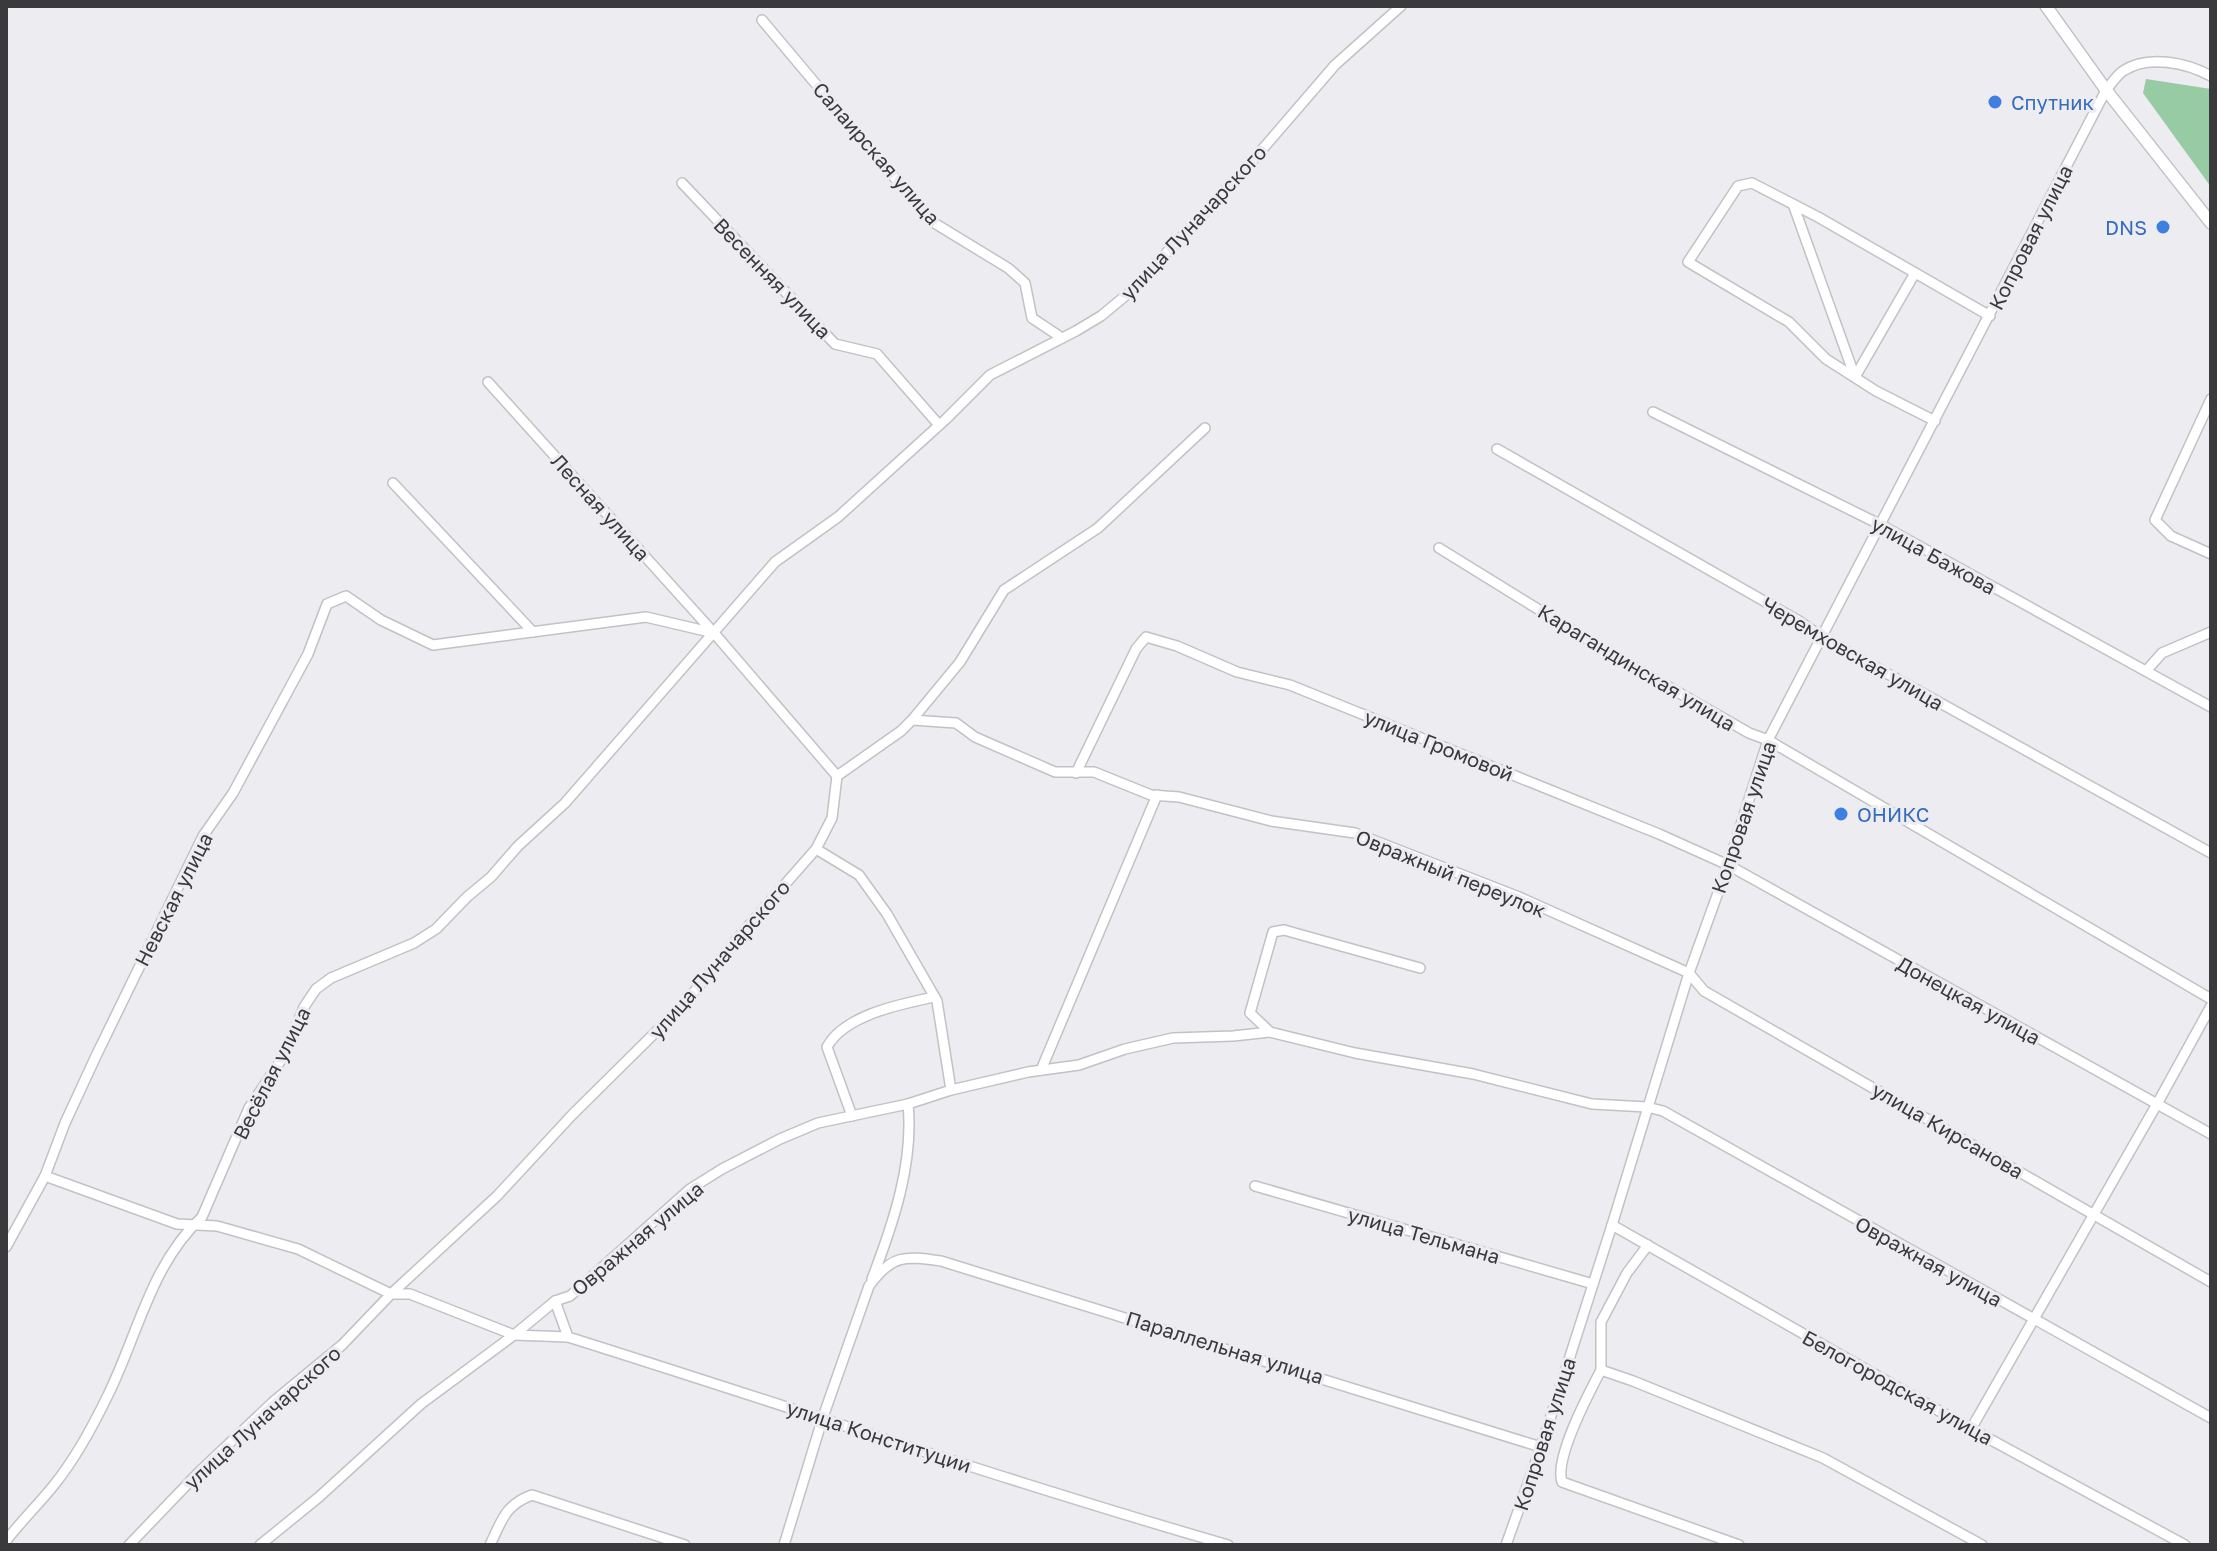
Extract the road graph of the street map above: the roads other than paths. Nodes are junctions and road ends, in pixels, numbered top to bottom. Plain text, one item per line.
1 (1401, 6) edge
2 (2046, 6) edge
3 (762, 20) dead end
4 (2211, 76) edge
5 (2106, 90) junction
6 (682, 183) dead end
7 (1793, 204) junction
8 (2211, 223) edge
9 (1915, 273) junction
10 (1990, 316) junction
11 (1062, 338) junction
12 (1855, 377) junction
13 (488, 382) dead end
14 (2211, 399) edge
15 (1653, 412) dead end
16 (1935, 421) junction
17 (939, 425) junction
18 (1205, 428) dead end
19 (1497, 449) dead end
20 (393, 483) dead end
21 (1881, 525) junction
22 (1439, 548) dead end
23 (2211, 554) edge
24 (533, 632) junction
25 (2211, 632) edge
26 (714, 633) junction
27 (1823, 638) junction
28 (2146, 671) junction
29 (2211, 707) edge
30 (912, 720) junction
31 (1768, 740) junction
32 (1076, 773) junction
33 (837, 776) junction
34 (1154, 795) junction
35 (816, 849) junction
36 (2211, 853) edge
37 (1728, 865) junction
38 (1420, 968) dead end
39 (1689, 973) junction
40 (934, 997) junction
41 (2211, 999) edge
42 (2211, 1006) edge
43 (1270, 1032) junction
44 (1041, 1070) junction
45 (951, 1090) junction
46 (908, 1104) junction
47 (2157, 1104) junction
48 (1647, 1107) junction
49 (852, 1116) junction
50 (2211, 1134) edge
51 (45, 1176) junction
52 (1255, 1186) dead end
53 (2095, 1213) junction
54 (193, 1225) junction
55 (1612, 1225) junction
56 (1648, 1245) junction
57 (6, 1247) edge
58 (2211, 1282) edge
59 (1593, 1284) junction
60 (869, 1286) junction
61 (391, 1294) junction
62 (555, 1301) junction
63 (2033, 1320) junction
64 (514, 1335) junction
65 (568, 1337) junction
66 (1601, 1370) junction
67 (823, 1417) junction
68 (2211, 1418) edge
69 (1971, 1429) junction
70 (1541, 1447) junction
71 (6, 1541) edge
72 (129, 1545) edge
73 (260, 1545) edge
74 (490, 1545) edge
75 (685, 1545) edge
76 (784, 1545) edge
77 (1228, 1545) edge
78 (1506, 1545) edge
79 (1739, 1545) edge
80 (1982, 1545) edge
81 (2185, 1545) edge

1 - 11 street, улица Луначарского
2 - 5 street
3 - 11 street, Салаирская улица
4 - 5 street
5 - 8 street
5 - 10 street, Копровая улица
6 - 17 street, Весенняя улица
7 - 9 street
7 - 12 street
7 - 12 street
9 - 10 street
9 - 12 street
10 - 16 street, Копровая улица
11 - 17 street, улица Луначарского
12 - 16 street
13 - 26 street, Лесная улица
14 - 23 street
15 - 21 street, улица Бажова
16 - 21 street, Копровая улица
17 - 26 street, улица Луначарского
18 - 30 street
19 - 27 street, Черемховская улица
20 - 24 street
21 - 27 street, Копровая улица
21 - 28 street, улица Бажова
22 - 31 street, Карагандинская улица
24 - 26 street
24 - 51 street, Невская улица
25 - 28 street
26 - 33 street, Лесная улица
26 - 54 street, Весёлая улица
27 - 31 street, Копровая улица
27 - 36 street, Черемховская улица
28 - 29 street, улица Бажова
30 - 32 street, Овражный переулок
30 - 33 street
31 - 37 street, Копровая улица
31 - 41 street, Карагандинская улица
32 - 34 street, Овражный переулок
32 - 37 street, улица Громовой
33 - 35 street, улица Луначарского
34 - 39 street, Овражный переулок
34 - 44 street
35 - 40 street
35 - 61 street, улица Луначарского
37 - 39 street, Копровая улица
37 - 47 street, Донецкая улица
38 - 43 street
39 - 48 street, Копровая улица
39 - 53 street, улица Кирсанова
40 - 45 street
40 - 49 street
42 - 47 street
43 - 44 street, Овражная улица
43 - 48 street, Овражная улица
44 - 45 street, Овражная улица
45 - 46 street, Овражная улица
46 - 49 street, Овражная улица
46 - 60 street
47 - 50 street, Донецкая улица
47 - 53 street
48 - 55 street, Копровая улица
48 - 63 street, Овражная улица
49 - 62 street, Овражная улица
51 - 54 street, улица Конституции
51 - 57 street, Невская улица
52 - 59 street, улица Тельмана
53 - 58 street, улица Кирсанова
53 - 63 street
54 - 61 street, улица Конституции
54 - 71 street, Весёлая улица
55 - 56 street, Белогородская улица
55 - 59 street, Копровая улица
56 - 66 street
56 - 69 street, Белогородская улица
59 - 70 street, Копровая улица
60 - 67 street
60 - 70 street, Параллельная улица
61 - 64 street, улица Конституции
61 - 72 street, улица Луначарского
62 - 64 street, Овражная улица
62 - 65 street
63 - 68 street, Овражная улица
63 - 69 street
64 - 65 street, улица Конституции
64 - 73 street, Овражная улица
65 - 67 street, улица Конституции
66 - 79 street
66 - 80 street
67 - 76 street
67 - 77 street, улица Конституции
69 - 81 street, Белогородская улица
70 - 78 street, Копровая улица
74 - 75 street

